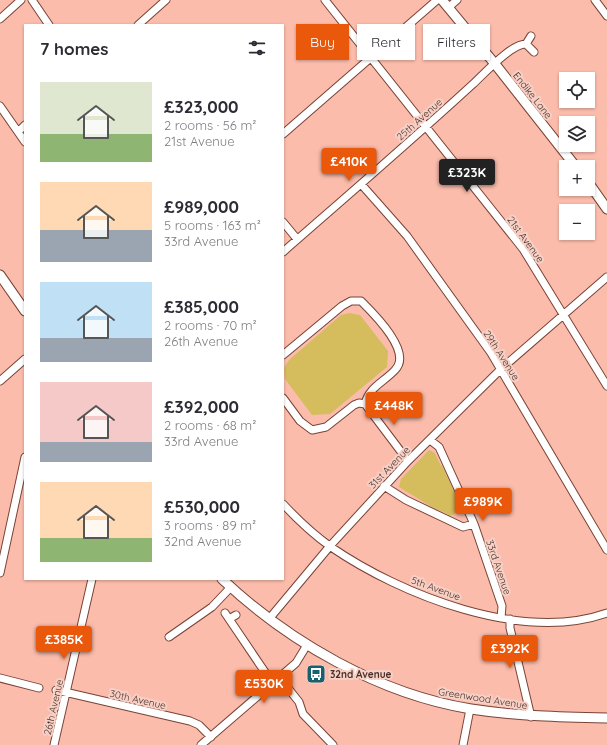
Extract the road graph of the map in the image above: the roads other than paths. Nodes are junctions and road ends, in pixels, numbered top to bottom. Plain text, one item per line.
1 (21, 0) edge
2 (32, 0) edge
3 (166, 0) edge
4 (325, 0) edge
5 (437, 0) edge
6 (442, 0) edge
7 (457, 0) edge
8 (595, 0) edge
9 (448, 8) junction
10 (607, 16) edge
11 (0, 19) edge
12 (48, 24) edge
13 (139, 24) edge
14 (409, 24) edge
15 (531, 36) dead end
16 (357, 40) edge
17 (526, 44) junction
18 (534, 52) dead end
19 (368, 60) edge
20 (373, 60) edge
21 (495, 64) junction
22 (0, 106) edge
23 (24, 126) edge
24 (426, 127) junction
25 (18, 132) junction
26 (284, 133) edge
27 (24, 141) edge
28 (570, 160) edge
29 (361, 184) junction
30 (595, 192) edge
31 (607, 209) edge
32 (284, 223) edge
33 (297, 239) junction
34 (284, 251) edge
35 (0, 275) edge
36 (607, 277) edge
37 (24, 310) edge
38 (563, 314) junction
39 (284, 354) edge
40 (24, 360) edge
41 (501, 369) junction
42 (0, 380) edge
43 (607, 386) edge
44 (284, 399) edge
45 (365, 404) junction
46 (430, 440) junction
47 (24, 461) edge
48 (408, 461) junction
49 (384, 486) junction
50 (284, 505) edge
51 (474, 524) junction
52 (330, 546) junction
53 (607, 550) edge
54 (0, 570) edge
55 (92, 580) edge
56 (223, 580) edge
57 (231, 587) junction
58 (225, 613) dead end
59 (607, 613) edge
60 (236, 615) dead end
61 (501, 618) junction
62 (269, 619) junction
63 (510, 619) junction
64 (229, 620) junction
65 (169, 637) dead end
66 (307, 645) junction
67 (0, 678) edge
68 (280, 678) junction
69 (273, 684) junction
70 (40, 688) dead end
71 (56, 690) dead end
72 (66, 693) junction
73 (470, 709) junction
74 (531, 717) junction
75 (607, 718) edge
76 (211, 737) junction
77 (54, 745) edge
78 (201, 745) edge
79 (333, 745) edge
80 (463, 745) edge

1 - 11 street
2 - 12 street
3 - 13 street
4 - 16 street, 21st Avenue
5 - 14 street
6 - 9 street, Endike Lane
7 - 9 street
8 - 10 street
9 - 21 street, Endike Lane
15 - 17 street
17 - 18 street
17 - 21 street, 25th Avenue
19 - 26 street
20 - 24 street, 21st Avenue
21 - 24 street, 25th Avenue
21 - 28 street, Endike Lane
22 - 25 street
23 - 25 street
24 - 29 street, 25th Avenue
24 - 38 street, 21st Avenue
25 - 27 street
29 - 33 street, 25th Avenue
29 - 41 street, 29th Avenue
30 - 31 street
32 - 33 street
33 - 34 street, 25th Avenue
35 - 37 street
36 - 38 street, 31st Avenue
38 - 41 street, 31st Avenue
38 - 43 street, 21st Avenue
39 - 45 street
40 - 42 street
41 - 46 street, 31st Avenue
41 - 53 street, 29th Avenue
44 - 45 street
45 - 48 street
46 - 48 street, 31st Avenue
46 - 51 street, 33rd Avenue
47 - 54 street
48 - 49 street, 31st Avenue
49 - 51 street
49 - 52 street, 31st Avenue
50 - 52 street, 5th Avenue
51 - 61 street, 33rd Avenue
52 - 61 street, 5th Avenue
52 - 62 street, 31st Avenue
55 - 72 street, 26th Avenue
56 - 57 street, Greenwood Avenue
57 - 62 street, Greenwood Avenue
57 - 65 street
58 - 64 street
59 - 63 street, 5th Avenue
60 - 64 street
61 - 63 street, 5th Avenue
62 - 66 street, Greenwood Avenue
63 - 74 street
64 - 69 street
66 - 68 street
66 - 73 street, Greenwood Avenue
67 - 70 street
68 - 69 street
68 - 79 street
69 - 76 street
71 - 72 street, 30th Avenue
72 - 76 street, 30th Avenue
72 - 77 street, 26th Avenue
73 - 74 street, Greenwood Avenue
73 - 80 street
74 - 75 street, Greenwood Avenue
76 - 78 street

